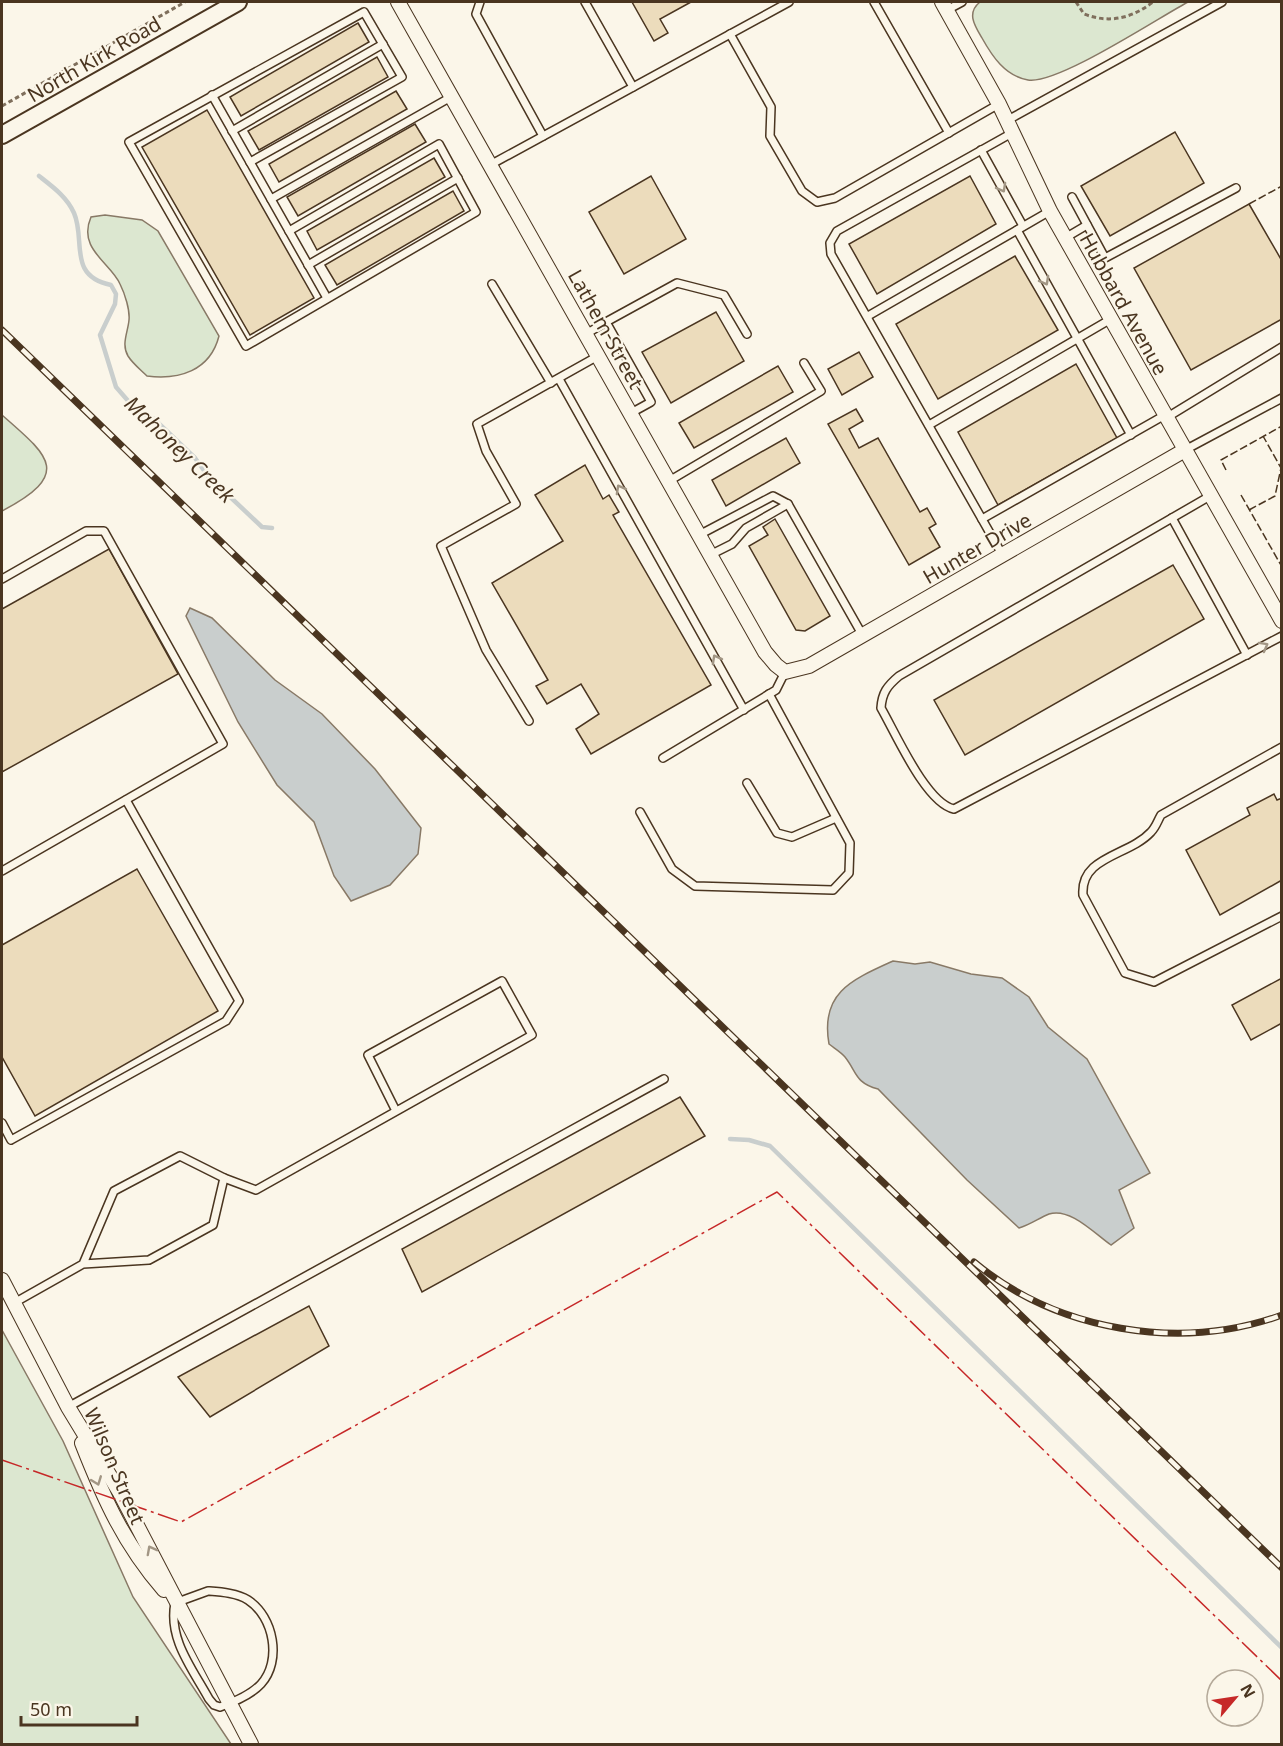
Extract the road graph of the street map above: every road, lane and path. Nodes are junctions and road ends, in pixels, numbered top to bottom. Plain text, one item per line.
1 (184, 2) edge
2 (238, 2) edge
3 (398, 2) edge
4 (480, 2) edge
5 (585, 2) edge
6 (789, 2) edge
7 (874, 2) edge
8 (962, 2) edge
9 (1076, 2) edge
10 (1154, 2) edge
11 (1222, 2) edge
12 (944, 6) edge
13 (730, 33) junction
14 (383, 44) junction
15 (633, 87) junction
16 (212, 95) junction
17 (451, 97) junction
18 (999, 104) junction
19 (2, 106) edge
20 (1009, 127) junction
21 (232, 131) junction
22 (949, 133) junction
23 (2, 135) edge
24 (543, 136) junction
25 (981, 150) junction
26 (250, 162) junction
27 (490, 165) junction
28 (458, 178) junction
29 (1236, 188) dead end
30 (1072, 197) dead end
31 (271, 199) junction
32 (1050, 211) junction
33 (1087, 225) junction
34 (1020, 228) junction
35 (289, 231) junction
36 (1065, 238) junction
37 (309, 265) junction
38 (492, 284) dead end
39 (327, 298) junction
40 (868, 316) junction
41 (1110, 319) junction
42 (606, 322) junction
43 (586, 334) junction
44 (747, 334) dead end
45 (1077, 339) junction
46 (1281, 347) edge
47 (599, 356) junction
48 (804, 363) dead end
49 (559, 379) junction
50 (551, 383) junction
51 (1281, 398) edge
52 (631, 413) junction
53 (1165, 417) junction
54 (929, 425) junction
55 (1131, 435) junction
56 (1185, 450) junction
57 (669, 481) junction
58 (1210, 496) junction
59 (788, 504) junction
60 (1172, 518) junction
61 (982, 519) junction
62 (699, 535) junction
63 (710, 555) junction
64 (1003, 556) junction
65 (2, 579) edge
66 (1281, 621) edge
67 (863, 636) junction
68 (1281, 636) edge
69 (1247, 655) junction
70 (785, 672) junction
71 (769, 694) junction
72 (744, 710) junction
73 (529, 721) dead end
74 (1281, 747) edge
75 (663, 758) dead end
76 (747, 783) dead end
77 (126, 800) junction
78 (640, 812) dead end
79 (836, 818) junction
80 (2, 871) edge
81 (1281, 916) edge
82 (664, 1079) dead end
83 (396, 1111) junction
84 (2, 1123) edge
85 (224, 1178) junction
86 (83, 1264) junction
87 (2, 1280) edge
88 (14, 1303) junction
89 (68, 1407) junction
90 (176, 1603) junction
91 (230, 1704) junction
92 (251, 1744) edge

1 - 19 path
2 - 23 street, North Kirk Road
3 - 17 street, Lathem Street
4 - 24 lane
5 - 15 lane
6 - 13 lane
7 - 22 lane
8 - 12 lane
9 - 10 path
11 - 20 lane
12 - 18 street, Hubbard Avenue
13 - 15 lane
13 - 22 lane
14 - 16 lane
14 - 21 lane
14 - 26 lane
15 - 24 lane
16 - 21 lane
16 - 39 lane
17 - 27 street, Lathem Street
17 - 31 lane
18 - 20 street, Hubbard Avenue
18 - 22 lane
20 - 25 lane
20 - 32 street, Hubbard Avenue
21 - 26 lane
24 - 27 lane
25 -> 34 lane
25 - 40 lane
26 - 31 lane
27 - 43 street, Lathem Street
28 - 35 lane
28 - 37 lane
28 - 39 lane
29 - 33 lane
30 - 33 lane
31 - 35 lane
32 - 34 lane
32 - 36 street, Hubbard Avenue
33 - 36 lane
34 - 40 lane
34 -> 45 lane
35 - 37 lane
36 - 41 street, Hubbard Avenue
37 - 39 lane
38 - 50 lane
40 - 54 lane
41 - 45 lane
41 - 53 street, Hubbard Avenue
42 - 43 lane
42 - 44 lane
42 - 52 lane
43 - 47 street, Lathem Street
45 - 54 lane
45 - 55 lane
46 - 53 lane
47 - 49 lane
47 - 52 street, Lathem Street
48 - 57 lane
49 - 50 lane
72 -> 49 lane
50 - 73 lane
51 - 56 lane
52 - 57 street, Lathem Street
53 - 55 lane
53 - 56 street, Hubbard Avenue
54 - 61 lane
55 - 61 lane
56 - 58 street, Hubbard Avenue
56 - 64 street, Hunter Drive
57 - 62 street, Lathem Street
58 - 60 lane
58 - 66 street, Hubbard Avenue
59 - 62 lane
59 - 63 lane
59 - 67 lane
60 - 69 lane
60 - 69 lane
61 - 64 lane
62 - 63 street, Lathem Street
63 - 70 street, Lathem Street
64 - 67 street, Hunter Drive
65 - 77 lane
67 - 70 street, Hunter Drive
69 -> 68 lane
70 - 71 lane
71 - 72 lane
71 - 79 lane
72 - 75 lane
74 - 81 lane
76 - 79 lane
77 - 80 lane
77 - 84 lane
78 - 79 lane
82 - 89 lane
83 - 83 lane
83 - 85 lane
85 - 86 lane
85 - 86 lane
86 - 88 lane
87 - 88 street, Wilson Street
88 - 89 street, Wilson Street
89 - 90 street, Wilson Street
90 - 91 street, Wilson Street
90 - 91 lane
91 - 92 street, Wilson Street

